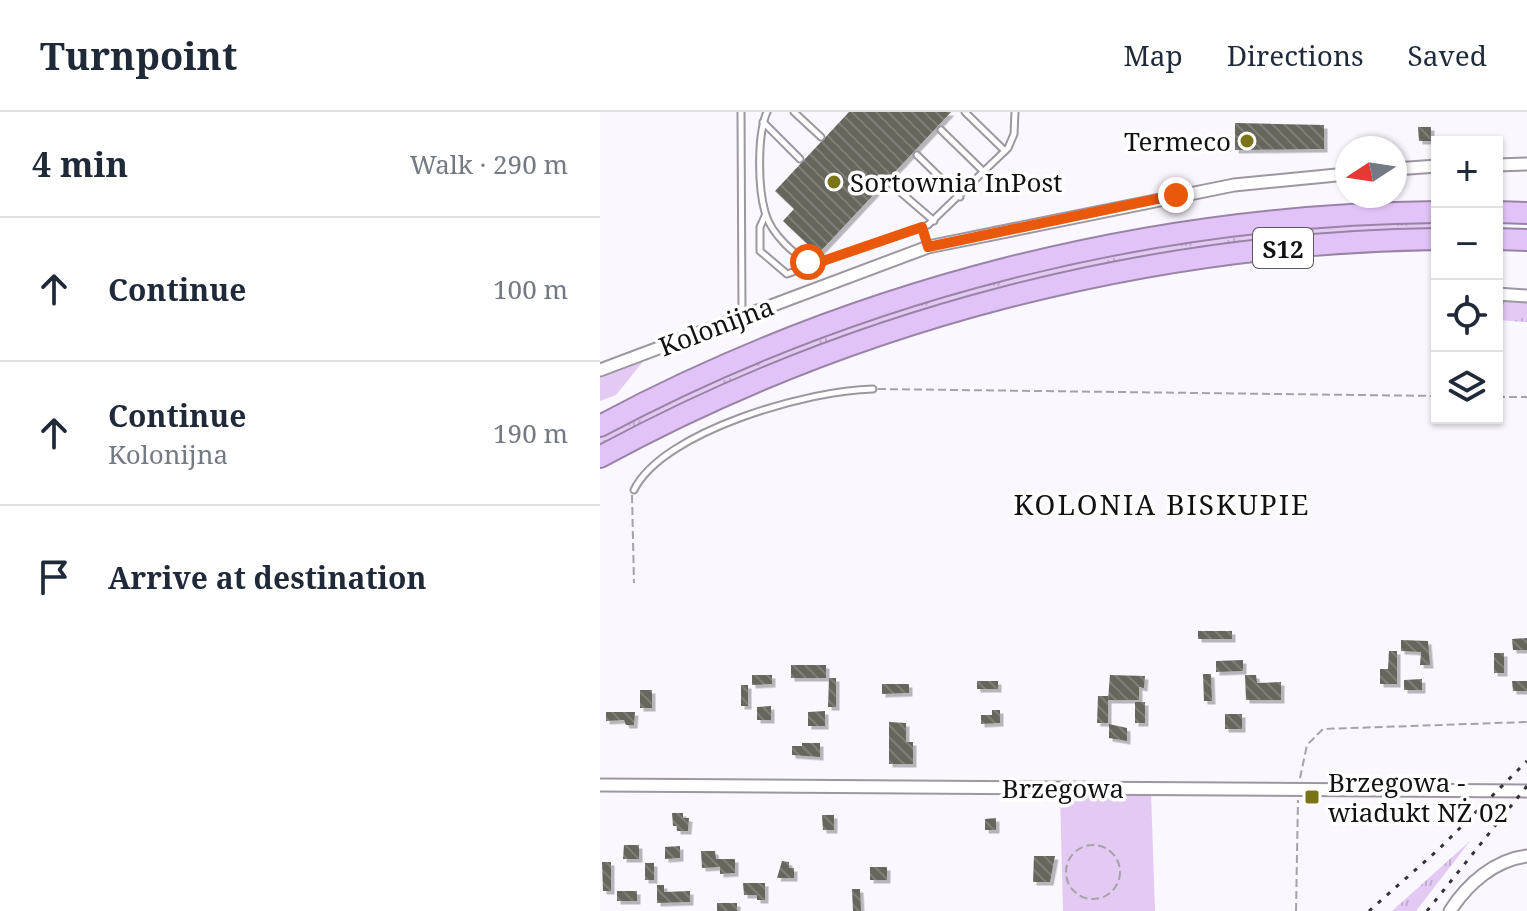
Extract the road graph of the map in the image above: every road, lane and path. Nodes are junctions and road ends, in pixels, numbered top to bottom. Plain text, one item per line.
1 (741, 112) edge
2 (767, 112) edge
3 (794, 112) edge
4 (965, 112) edge
5 (1012, 114) edge
6 (763, 122) junction
7 (941, 130) dead end
8 (821, 137) dead end
9 (1005, 151) junction
10 (917, 155) dead end
11 (800, 159) dead end
12 (1527, 164) edge
13 (1503, 165) edge
14 (1431, 166) edge
15 (1407, 168) edge
16 (984, 172) junction
17 (1335, 175) edge
18 (891, 184) dead end
19 (960, 197) junction
20 (1431, 212) edge
21 (1503, 212) edge
22 (1527, 213) edge
23 (765, 215) junction
24 (934, 221) junction
25 (922, 227) junction
26 (1431, 239) edge
27 (1503, 239) edge
28 (1527, 240) edge
29 (928, 247) junction
30 (817, 263) junction
31 (1503, 294) edge
32 (1527, 296) edge
33 (742, 316) junction
34 (783, 341) junction
35 (600, 370) edge
36 (873, 389) joint
37 (1431, 396) edge
38 (1503, 397) edge
39 (1527, 397) edge
40 (600, 410) edge
41 (677, 418) junction
42 (600, 426) edge
43 (600, 457) edge
44 (600, 470) edge
45 (634, 490) joint
46 (634, 583) dead end
47 (1527, 722) edge
48 (600, 785) edge
49 (1298, 790) junction
50 (1527, 791) edge
51 (1104, 847) joint
52 (1527, 856) edge
53 (1296, 911) edge
54 (1450, 911) edge

1 - 33 lane
2 - 6 lane
3 - 8 lane
4 - 9 lane
5 - 9 lane
6 - 11 lane
6 - 23 lane
7 - 16 lane
9 - 16 lane
10 - 19 lane
12 - 13 street
14 - 15 street
16 - 19 lane
17 - 29 street, Kolonijna
18 - 24 lane
19 - 24 lane
20 - 34 highway, S12
21 - 22 highway
23 - 30 lane
23 - 30 lane
24 - 25 lane
25 - 29 lane
25 - 30 lane
26 - 41 highway, S12
27 - 28 highway
29 - 33 street, Kolonijna
31 - 32 street
33 - 35 street, Kolonijna
34 - 40 highway
34 - 42 highway, S12
36 - 37 path
36 - 45 lane
38 - 39 path
41 - 43 highway, S12
41 - 44 highway
45 - 46 path
47 - 49 path
48 - 49 street, Brzegowa
49 - 50 street, Brzegowa
49 - 53 path
51 - 51 path
52 - 54 street

